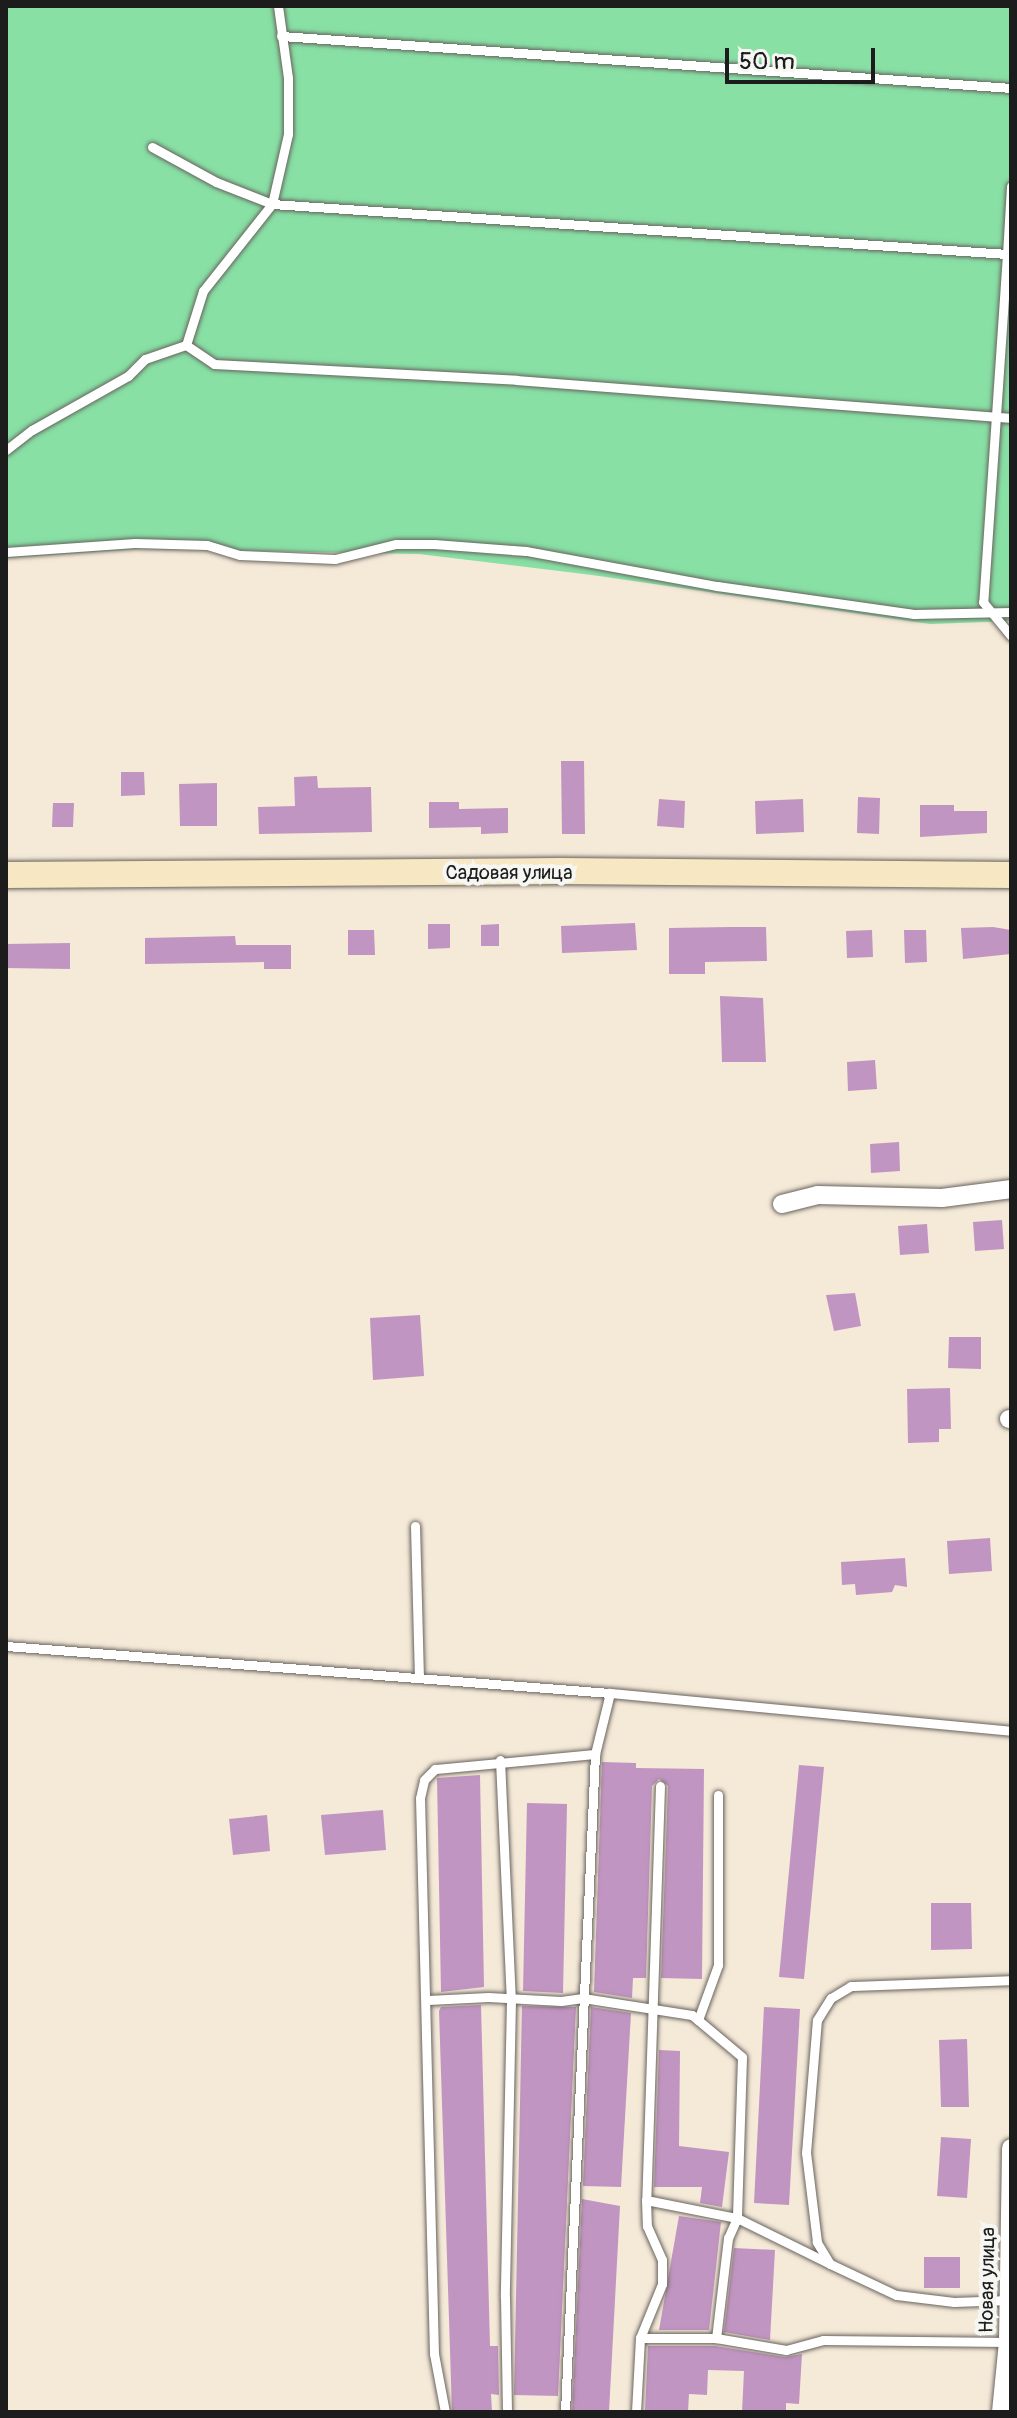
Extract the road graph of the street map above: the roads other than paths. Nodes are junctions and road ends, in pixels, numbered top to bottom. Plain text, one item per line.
1 (278, 6) edge
2 (281, 36) junction
3 (1011, 88) edge
4 (152, 147) dead end
5 (1011, 186) edge
6 (272, 204) junction
7 (1009, 254) edge
8 (186, 345) junction
9 (995, 417) junction
10 (1011, 418) edge
11 (6, 450) edge
12 (6, 552) edge
13 (992, 612) junction
14 (1011, 612) edge
15 (1011, 636) edge
16 (6, 875) edge
17 (1011, 875) edge
18 (1011, 1189) edge
19 (782, 1204) dead end
20 (415, 1526) dead end
21 (6, 1646) edge
22 (419, 1678) junction
23 (610, 1693) junction
24 (1011, 1731) edge
25 (595, 1754) junction
26 (500, 1760) junction
27 (660, 1786) dead end
28 (718, 1795) dead end
29 (1011, 1980) edge
30 (583, 1998) junction
31 (428, 2000) junction
32 (511, 2000) junction
33 (651, 2007) junction
34 (698, 2020) junction
35 (1011, 2148) edge
36 (646, 2200) junction
37 (737, 2218) junction
38 (830, 2264) junction
39 (1009, 2300) junction
40 (640, 2338) junction
41 (716, 2338) junction
42 (1010, 2342) edge
43 (445, 2412) edge
44 (507, 2412) edge
45 (565, 2412) edge
46 (636, 2412) edge
47 (1001, 2412) edge

1 - 2 lane
2 - 3 lane
2 - 6 lane
4 - 6 lane
5 - 7 lane
6 - 7 lane
6 - 8 lane
7 - 9 lane
8 - 9 lane
8 - 11 lane
9 - 10 lane
9 - 13 lane
12 - 13 lane
13 - 14 lane
13 - 15 lane
16 - 17 main road, Садовая улица
18 - 19 street
20 - 22 lane
21 - 22 lane
22 - 23 lane
23 - 24 lane
23 - 25 lane
25 - 26 lane
25 - 30 lane
26 - 31 lane
26 - 32 lane
27 - 33 lane
28 - 34 lane
29 - 38 lane
30 - 32 lane
30 - 33 lane
30 - 45 lane
31 - 32 lane
31 - 43 lane
32 - 44 lane
33 - 34 lane
33 - 36 lane
34 - 37 lane
35 - 39 street, Новая улица
36 - 37 lane
36 - 40 lane
37 - 38 lane
37 - 41 lane
38 - 39 lane
39 - 42 street, Новая улица
40 - 41 lane
40 - 46 lane
41 - 42 lane
42 - 47 street, Новая улица

